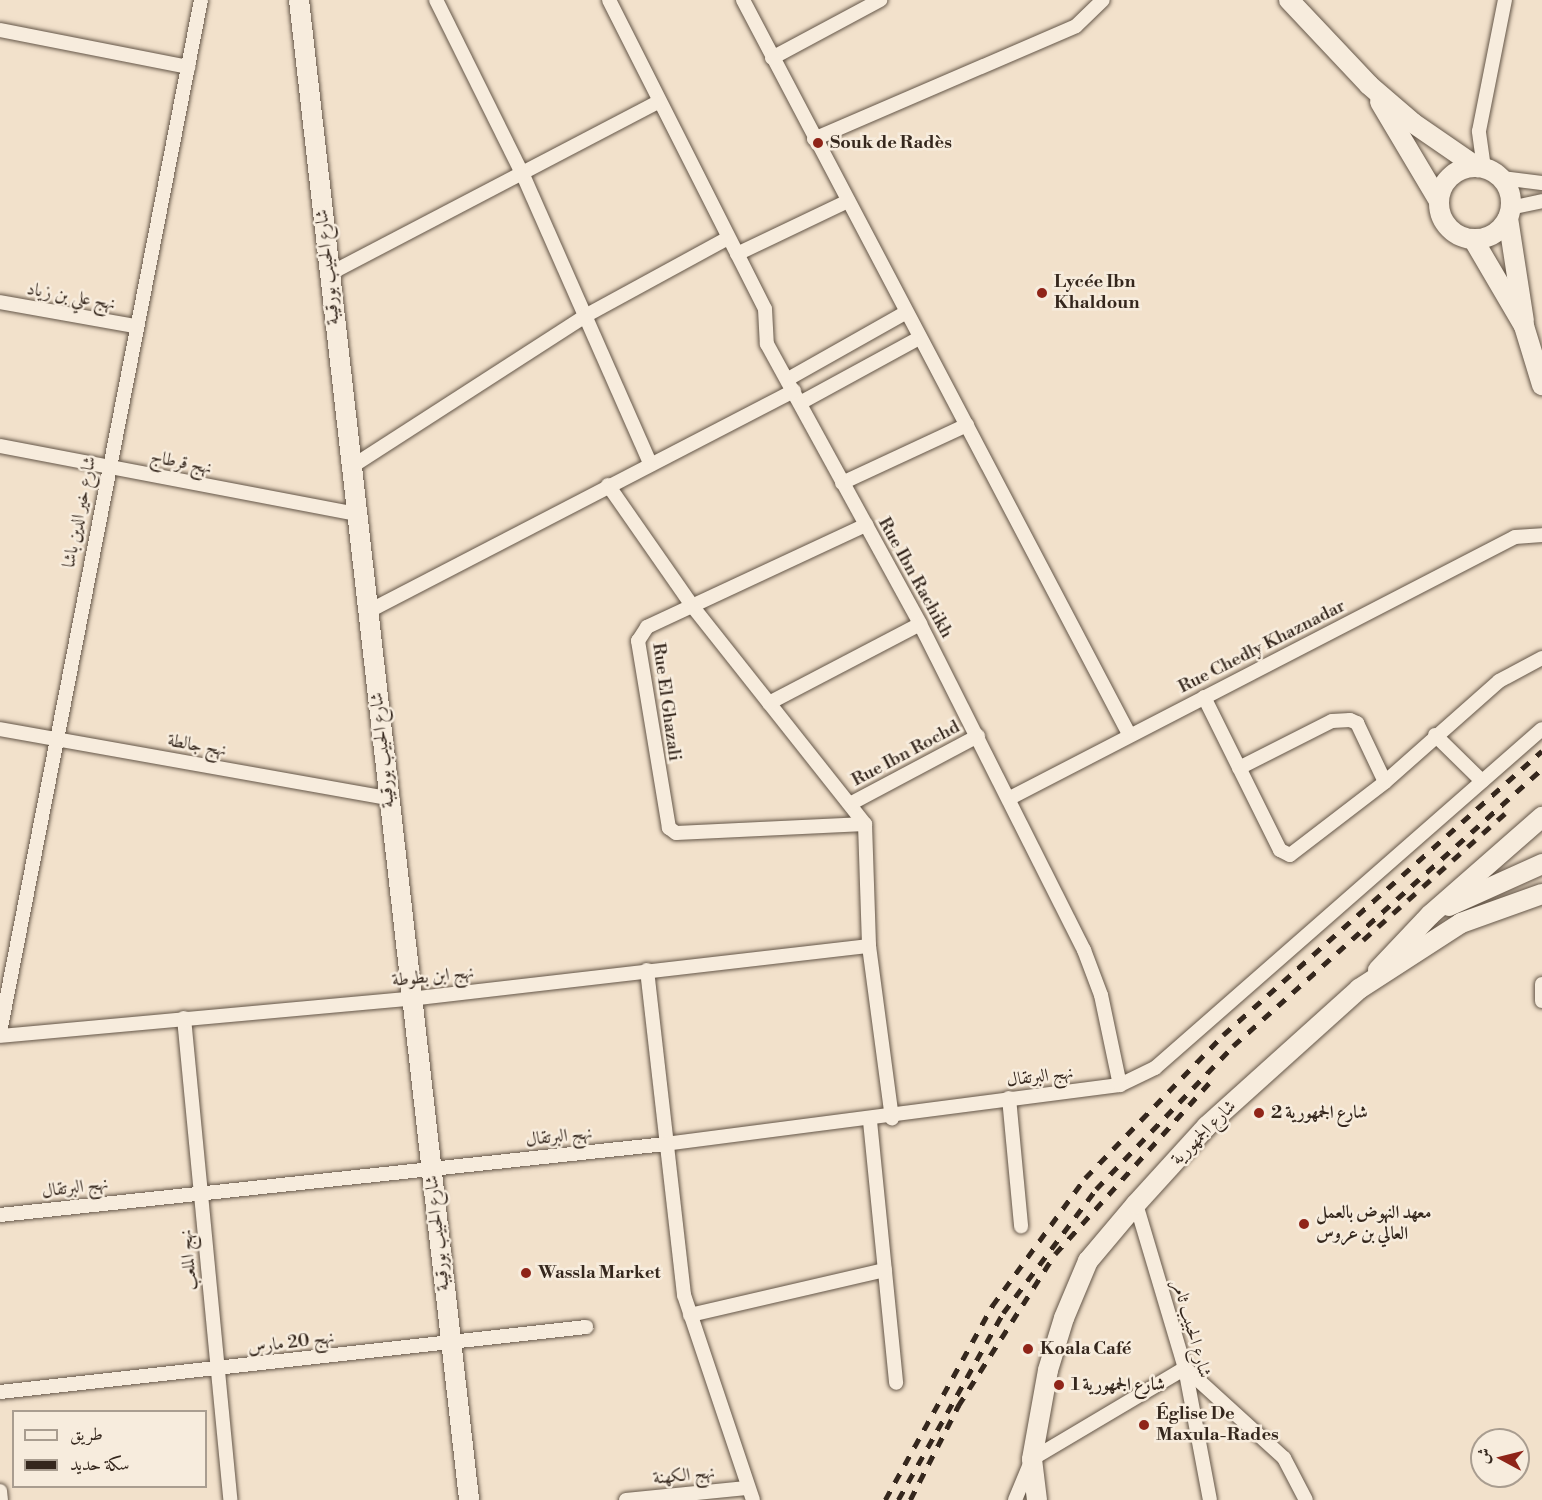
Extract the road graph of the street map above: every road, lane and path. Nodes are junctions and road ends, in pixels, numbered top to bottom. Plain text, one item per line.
1 (201, 0) edge
2 (298, 0) edge
3 (436, 0) edge
4 (609, 0) edge
5 (743, 0) edge
6 (880, 0) edge
7 (1103, 0) edge
8 (1289, 0) edge
9 (1505, 0) edge
10 (0, 30) edge
11 (772, 58) junction
12 (188, 67) junction
13 (1369, 85) junction
14 (658, 102) junction
15 (814, 139) junction
16 (1480, 167) junction
17 (523, 175) junction
18 (1502, 178) junction
19 (1542, 183) edge
20 (848, 201) junction
21 (1439, 201) junction
22 (1542, 201) edge
23 (1509, 213) junction
24 (728, 238) junction
25 (1473, 239) junction
26 (737, 254) junction
27 (329, 274) junction
28 (0, 303) edge
29 (905, 313) junction
30 (585, 316) junction
31 (135, 326) junction
32 (1524, 326) junction
33 (919, 338) junction
34 (1542, 385) edge
35 (794, 391) junction
36 (967, 425) junction
37 (0, 446) edge
38 (650, 462) junction
39 (107, 467) junction
40 (351, 467) junction
41 (842, 483) junction
42 (608, 485) junction
43 (356, 514) junction
44 (866, 525) junction
45 (1537, 534) edge
46 (693, 607) junction
47 (367, 612) junction
48 (920, 624) junction
49 (1542, 658) edge
50 (1204, 697) junction
51 (769, 703) junction
52 (0, 729) edge
53 (1542, 729) edge
54 (1129, 734) junction
55 (1435, 735) junction
56 (978, 736) junction
57 (54, 740) junction
58 (1239, 768) junction
59 (1482, 781) junction
60 (1385, 782) junction
61 (388, 798) junction
62 (1010, 798) junction
63 (850, 804) junction
64 (1542, 817) edge
65 (865, 824) junction
66 (1538, 866) edge
67 (1542, 894) edge
68 (1430, 915) junction
69 (870, 945) junction
70 (647, 970) junction
71 (1542, 984) edge
72 (1359, 989) junction
73 (3, 997) edge
74 (410, 999) junction
75 (1542, 1002) edge
76 (184, 1018) junction
77 (0, 1034) edge
78 (1120, 1085) junction
79 (1009, 1098) junction
80 (892, 1118) junction
81 (870, 1121) junction
82 (665, 1144) junction
83 (431, 1167) junction
84 (201, 1191) junction
85 (1136, 1204) junction
86 (0, 1215) edge
87 (1021, 1226) dead end
88 (885, 1270) junction
89 (690, 1315) junction
90 (586, 1327) dead end
91 (449, 1342) junction
92 (1185, 1368) junction
93 (216, 1370) junction
94 (896, 1383) dead end
95 (0, 1392) edge
96 (1032, 1459) junction
97 (0, 1491) edge
98 (750, 1494) edge
99 (1, 1500) edge
100 (230, 1500) edge
101 (469, 1500) edge
102 (626, 1500) edge
103 (1015, 1500) edge
104 (1037, 1500) edge
105 (1210, 1500) edge
106 (1306, 1500) edge

1 - 12 street, شارع خير الدين باشا
2 - 27 main road, شارع الحبيب بورقيبة
3 - 17 street
4 - 14 street, Rue Ibn Rachikh
5 - 11 street
6 - 11 street
7 - 15 street
8 - 13 main road
9 - 16 street
10 - 12 street
11 - 15 street
12 - 31 street, شارع خير الدين باشا
13 - 16 main road
13 - 21 main road
14 - 17 street
14 - 24 street, Rue Ibn Rachikh
15 - 20 street
16 - 18 main road
16 - 21 main road
17 - 27 street
17 - 30 street
18 - 19 street
18 - 23 main road
20 - 26 street
20 - 29 street
21 - 25 main road
22 - 23 street
23 - 25 main road
23 - 32 main road
24 - 26 street, Rue Ibn Rachikh
24 - 30 street
25 - 32 main road
26 - 35 street, Rue Ibn Rachikh
27 - 40 main road, شارع الحبيب بورقيبة
28 - 31 street, نهج علي بن زياد
29 - 33 street
29 - 35 street
30 - 38 street
30 - 40 street
31 - 39 street, شارع خير الدين باشا
32 - 34 main road
33 - 35 street
33 - 36 street
35 - 38 street
35 - 41 street, Rue Ibn Rachikh
36 - 41 street
36 - 54 street
37 - 39 street, نهج قرطاج
38 - 42 street
39 - 43 street, نهج قرطاج
39 - 57 street, شارع خير الدين باشا
40 - 43 main road, شارع الحبيب بورقيبة
41 - 44 street, Rue Ibn Rachikh
42 - 46 street
42 - 47 street
43 - 47 main road, شارع الحبيب بورقيبة
44 - 46 street, Rue El Ghazali
44 - 48 street, Rue Ibn Rachikh
45 - 50 street, Rue Chedly Khaznadar
46 - 51 street
46 - 65 street, Rue El Ghazali
47 - 61 main road, شارع الحبيب بورقيبة
48 - 51 street
48 - 56 street, Rue Ibn Rachikh
49 - 55 street
50 - 54 street, Rue Chedly Khaznadar
50 - 58 street
51 - 63 street
52 - 57 street, نهج جالطة
53 - 59 street, نهج البرتقال
54 - 62 street, Rue Chedly Khaznadar
55 - 59 street
55 - 60 street
56 - 62 street, Rue Ibn Rachikh
56 - 63 street, Rue Ibn Rochd
57 - 61 street, نهج جالطة
57 - 73 street, شارع خير الدين باشا
58 - 60 street
58 - 60 street
59 - 78 street, نهج البرتقال
61 - 74 main road, شارع الحبيب بورقيبة
62 - 78 street, Rue Ibn Rachikh
63 - 65 street
64 - 68 main road
65 - 69 street
66 - 68 main road
67 - 72 main road, شارع الجمهورية
68 - 72 main road
69 - 70 street, نهج ابن بطوطة
69 - 80 street
70 - 74 street, نهج ابن بطوطة
70 - 82 street
71 - 75 street
72 - 85 main road, شارع الجمهورية
73 - 77 street, شارع خير الدين باشا
74 - 76 street, نهج ابن بطوطة
74 - 83 main road, شارع الحبيب بورقيبة
76 - 77 street, نهج ابن بطوطة
76 - 84 street, نهج الملعب
78 - 79 street, نهج البرتقال
79 - 80 street, نهج البرتقال
79 - 87 street
80 - 81 street, نهج البرتقال
81 - 82 street, نهج البرتقال
81 - 88 street
82 - 83 street, نهج البرتقال
82 - 89 street
83 - 84 street, نهج البرتقال
83 - 91 main road, شارع الحبيب بورقيبة
84 - 86 street, نهج البرتقال
84 - 93 street, نهج الملعب
85 - 92 street, شارع الحبيب ثامر
85 - 96 main road, شارع الجمهورية
88 - 89 street
88 - 94 street
89 - 98 street
90 - 91 street, نهج 20 مارس
91 - 93 street, نهج 20 مارس
91 - 101 main road, شارع الحبيب بورقيبة
92 - 96 street
92 - 105 street, شارع الحبيب ثامر
92 - 106 street
93 - 95 street, نهج 20 مارس
93 - 100 street, نهج الملعب
96 - 103 street
96 - 104 main road, شارع الجمهورية
97 - 99 street
98 - 102 street, نهج الكهنة

